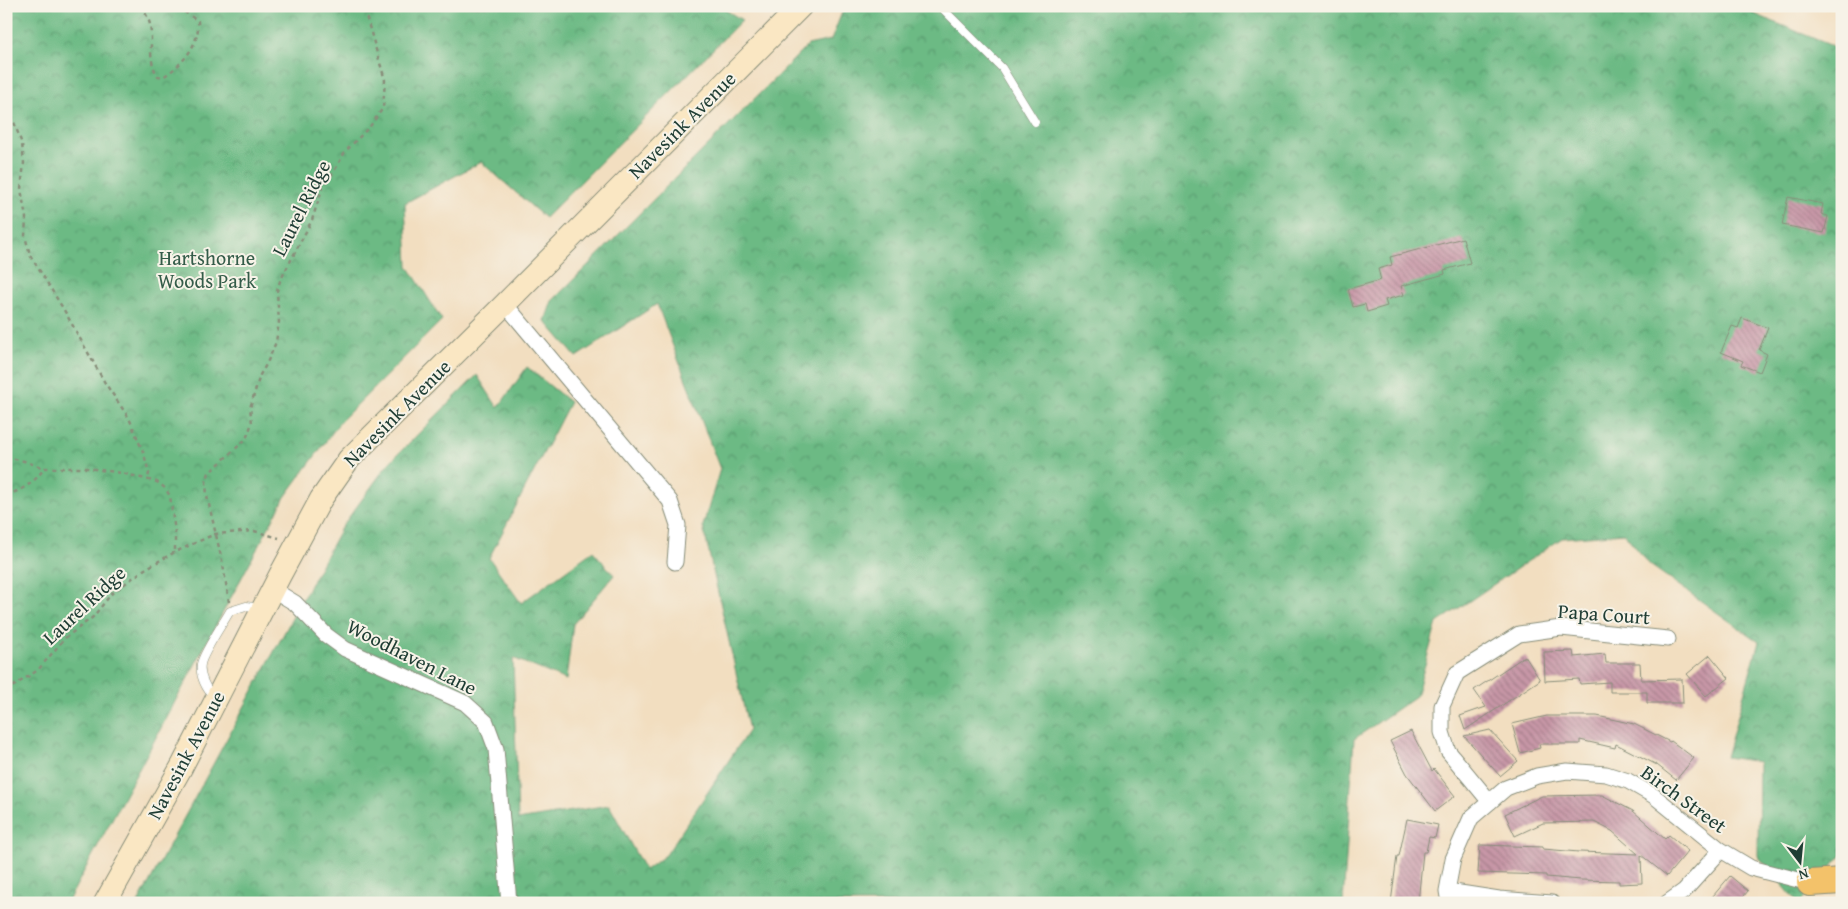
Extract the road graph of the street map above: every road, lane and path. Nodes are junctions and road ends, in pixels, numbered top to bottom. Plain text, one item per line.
1 (142, 6) edge
2 (176, 6) edge
3 (363, 6) edge
4 (801, 6) edge
5 (940, 6) edge
6 (6, 100) edge
7 (1035, 122) dead end
8 (506, 304) junction
9 (6, 457) edge
10 (44, 468) junction
11 (148, 478) junction
12 (6, 495) edge
13 (214, 534) junction
14 (295, 546) junction
15 (175, 552) junction
16 (675, 562) dead end
17 (268, 598) junction
18 (230, 611) junction
19 (1668, 639) dead end
20 (6, 692) edge
21 (217, 698) junction
22 (1490, 802) junction
23 (1721, 850) junction
24 (1842, 880) edge
25 (1816, 893) edge
26 (1448, 897) edge
27 (105, 903) edge
28 (508, 903) edge
29 (1552, 903) edge
30 (1667, 903) edge

1 - 2 path
3 - 13 path, Laurel Ridge
4 - 8 main road, Navesink Avenue
5 - 7 lane
6 - 11 path
8 - 14 main road, Navesink Avenue
8 - 16 street
9 - 10 path
10 - 11 path
10 - 12 path
11 - 15 path
13 - 14 path, Laurel Ridge
13 - 15 path, Laurel Ridge
13 - 18 path
14 - 17 main road, Navesink Avenue
15 - 20 path, Laurel Ridge
17 - 18 lane
17 - 21 main road, Navesink Avenue
17 - 28 street, Woodhaven Lane
18 - 21 lane
19 - 22 street, Papa Court
21 - 27 main road, Navesink Avenue
22 - 23 street, Birch Street
22 - 26 street, Birch Street
23 - 25 street, Birch Street
23 - 30 street
24 - 25 highway
26 - 29 street

